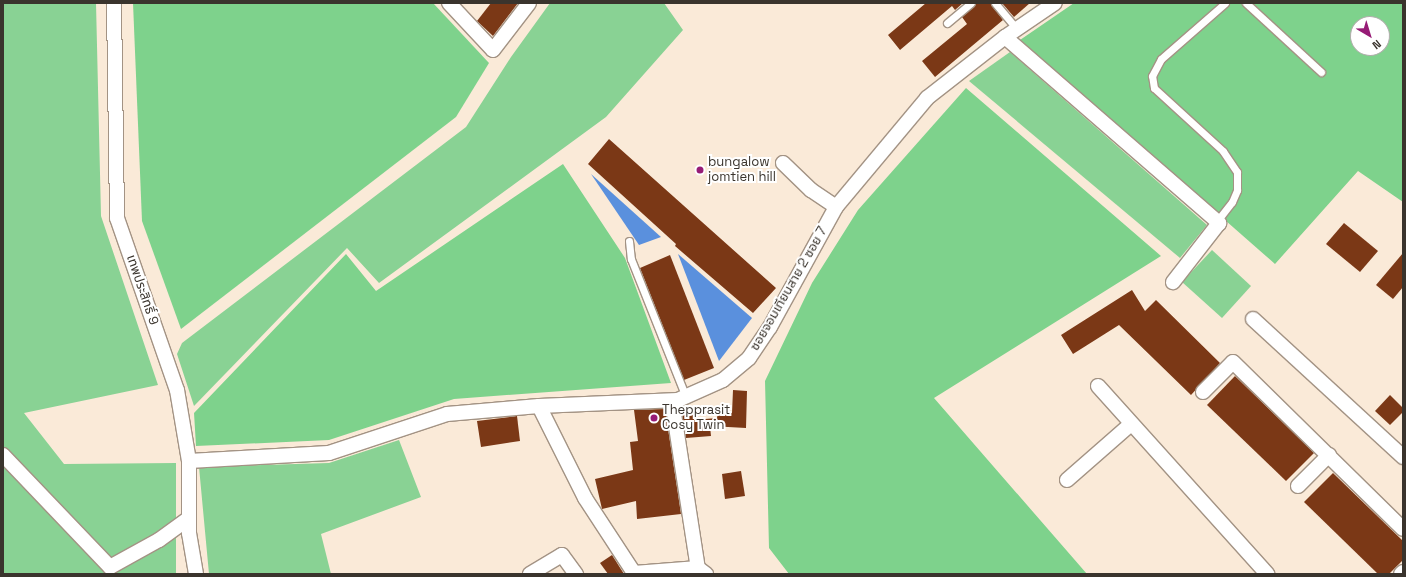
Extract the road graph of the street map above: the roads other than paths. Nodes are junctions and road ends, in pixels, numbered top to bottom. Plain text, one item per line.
1 (114, 3) edge
2 (449, 3) edge
3 (529, 3) edge
4 (971, 3) edge
5 (995, 3) edge
6 (1055, 3) edge
7 (1225, 3) edge
8 (1246, 3) edge
9 (947, 23) dead end
10 (1011, 33) junction
11 (1321, 72) dead end
12 (783, 163) dead end
13 (836, 208) junction
14 (1217, 221) junction
15 (629, 241) dead end
16 (1173, 282) dead end
17 (1253, 319) dead end
18 (1098, 386) dead end
19 (1202, 392) dead end
20 (686, 397) junction
21 (672, 401) junction
22 (539, 406) junction
23 (1131, 424) junction
24 (3, 455) edge
25 (1329, 455) junction
26 (1403, 457) edge
27 (189, 461) junction
28 (1067, 480) dead end
29 (1298, 486) dead end
30 (189, 518) junction
31 (1403, 529) edge
32 (702, 571) edge
33 (1403, 572) edge
34 (196, 574) edge
35 (530, 574) edge
36 (576, 574) edge
37 (1267, 574) edge
38 (1401, 574) edge

1 - 27 street, เทพประสิทธิ์ 9
2 - 3 street
4 - 9 lane
5 - 10 lane
6 - 10 street, ซอยจอมเทียนสาย 2 ซอย 7
7 - 14 lane
8 - 11 lane
10 - 13 street, ซอยจอมเทียนสาย 2 ซอย 7
10 - 14 street
12 - 13 street
13 - 20 street, ซอยจอมเทียนสาย 2 ซอย 7
14 - 16 street
15 - 20 lane
17 - 26 street
18 - 23 street
19 - 25 street
20 - 21 street, ซอยจอมเทียนสาย 2 ซอย 7
21 - 22 street, ซอยจอมเทียนสาย 2 ซอย 7
21 - 32 street
22 - 27 street, ซอยจอมเทียนสาย 2 ซอย 7
22 - 32 street
23 - 28 street
23 - 37 street
24 - 30 street
25 - 29 street
25 - 31 street
27 - 30 street, เทพประสิทธิ์ 9
30 - 34 street, เทพประสิทธิ์ 9
33 - 38 street
35 - 36 street

